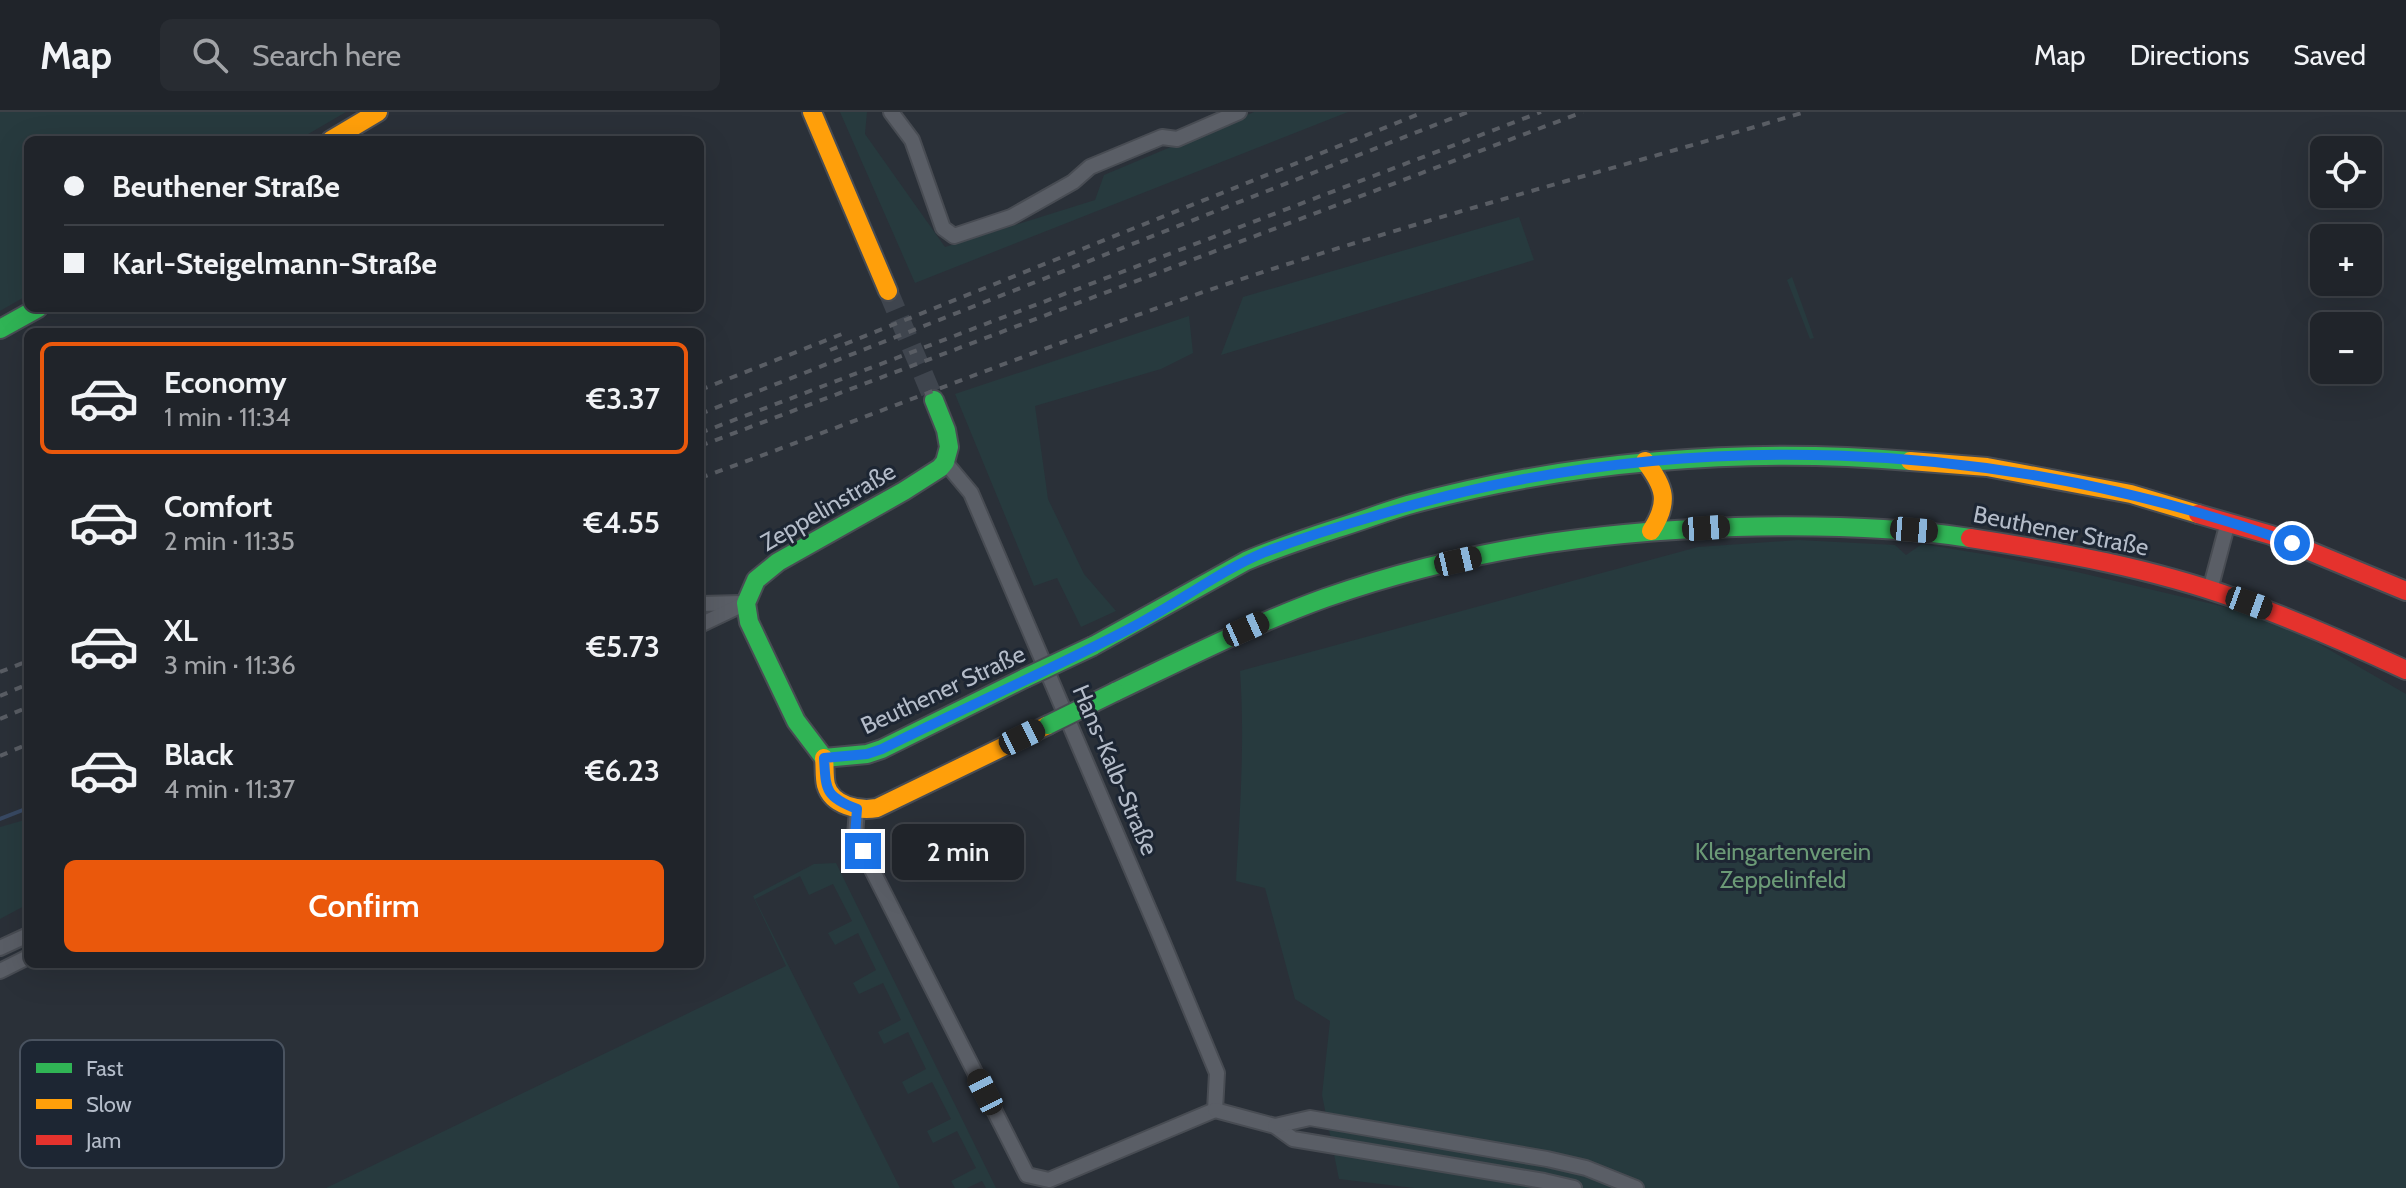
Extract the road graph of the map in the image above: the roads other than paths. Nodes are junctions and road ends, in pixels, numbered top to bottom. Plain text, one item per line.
1 (378, 112) edge
2 (812, 112) edge
3 (891, 112) edge
4 (1239, 112) edge
5 (338, 136) edge
6 (888, 291) tunnel mouth
7 (31, 312) edge
8 (0, 329) edge
9 (934, 400) tunnel mouth
10 (1645, 461) junction
11 (945, 462) junction
12 (2228, 522) junction
13 (1651, 531) junction
14 (2210, 590) junction
15 (2406, 591) edge
16 (746, 603) junction
17 (704, 604) edge
18 (704, 623) edge
19 (2406, 670) edge
20 (824, 758) junction
21 (857, 809) junction
22 (24, 937) edge
23 (0, 948) edge
24 (24, 959) edge
25 (0, 971) edge
26 (1215, 1110) junction
27 (1275, 1126) junction
28 (1547, 1159) junction
29 (1544, 1181) junction
30 (1574, 1188) edge
31 (1636, 1188) edge

1 - 5 main road
2 - 6 main road
3 - 4 street
7 - 8 main road
9 - 11 main road
10 - 12 main road, Beuthener Straße
10 - 13 main road
10 - 20 main road, Beuthener Straße, bridge
11 - 16 main road, Zeppelinstraße
11 - 26 street, Hans-Kalb-Straße
12 - 14 street
12 - 15 main road, Beuthener Straße
13 - 14 main road, Beuthener Straße
13 - 21 main road, Beuthener Straße, bridge
14 - 19 main road, Beuthener Straße
16 - 17 street
16 - 18 street
16 - 20 main road
20 - 21 main road
21 - 26 street
22 - 23 street
24 - 25 street
26 - 27 street
27 - 28 street
27 - 29 street
28 - 29 street
28 - 31 street
29 - 30 street

